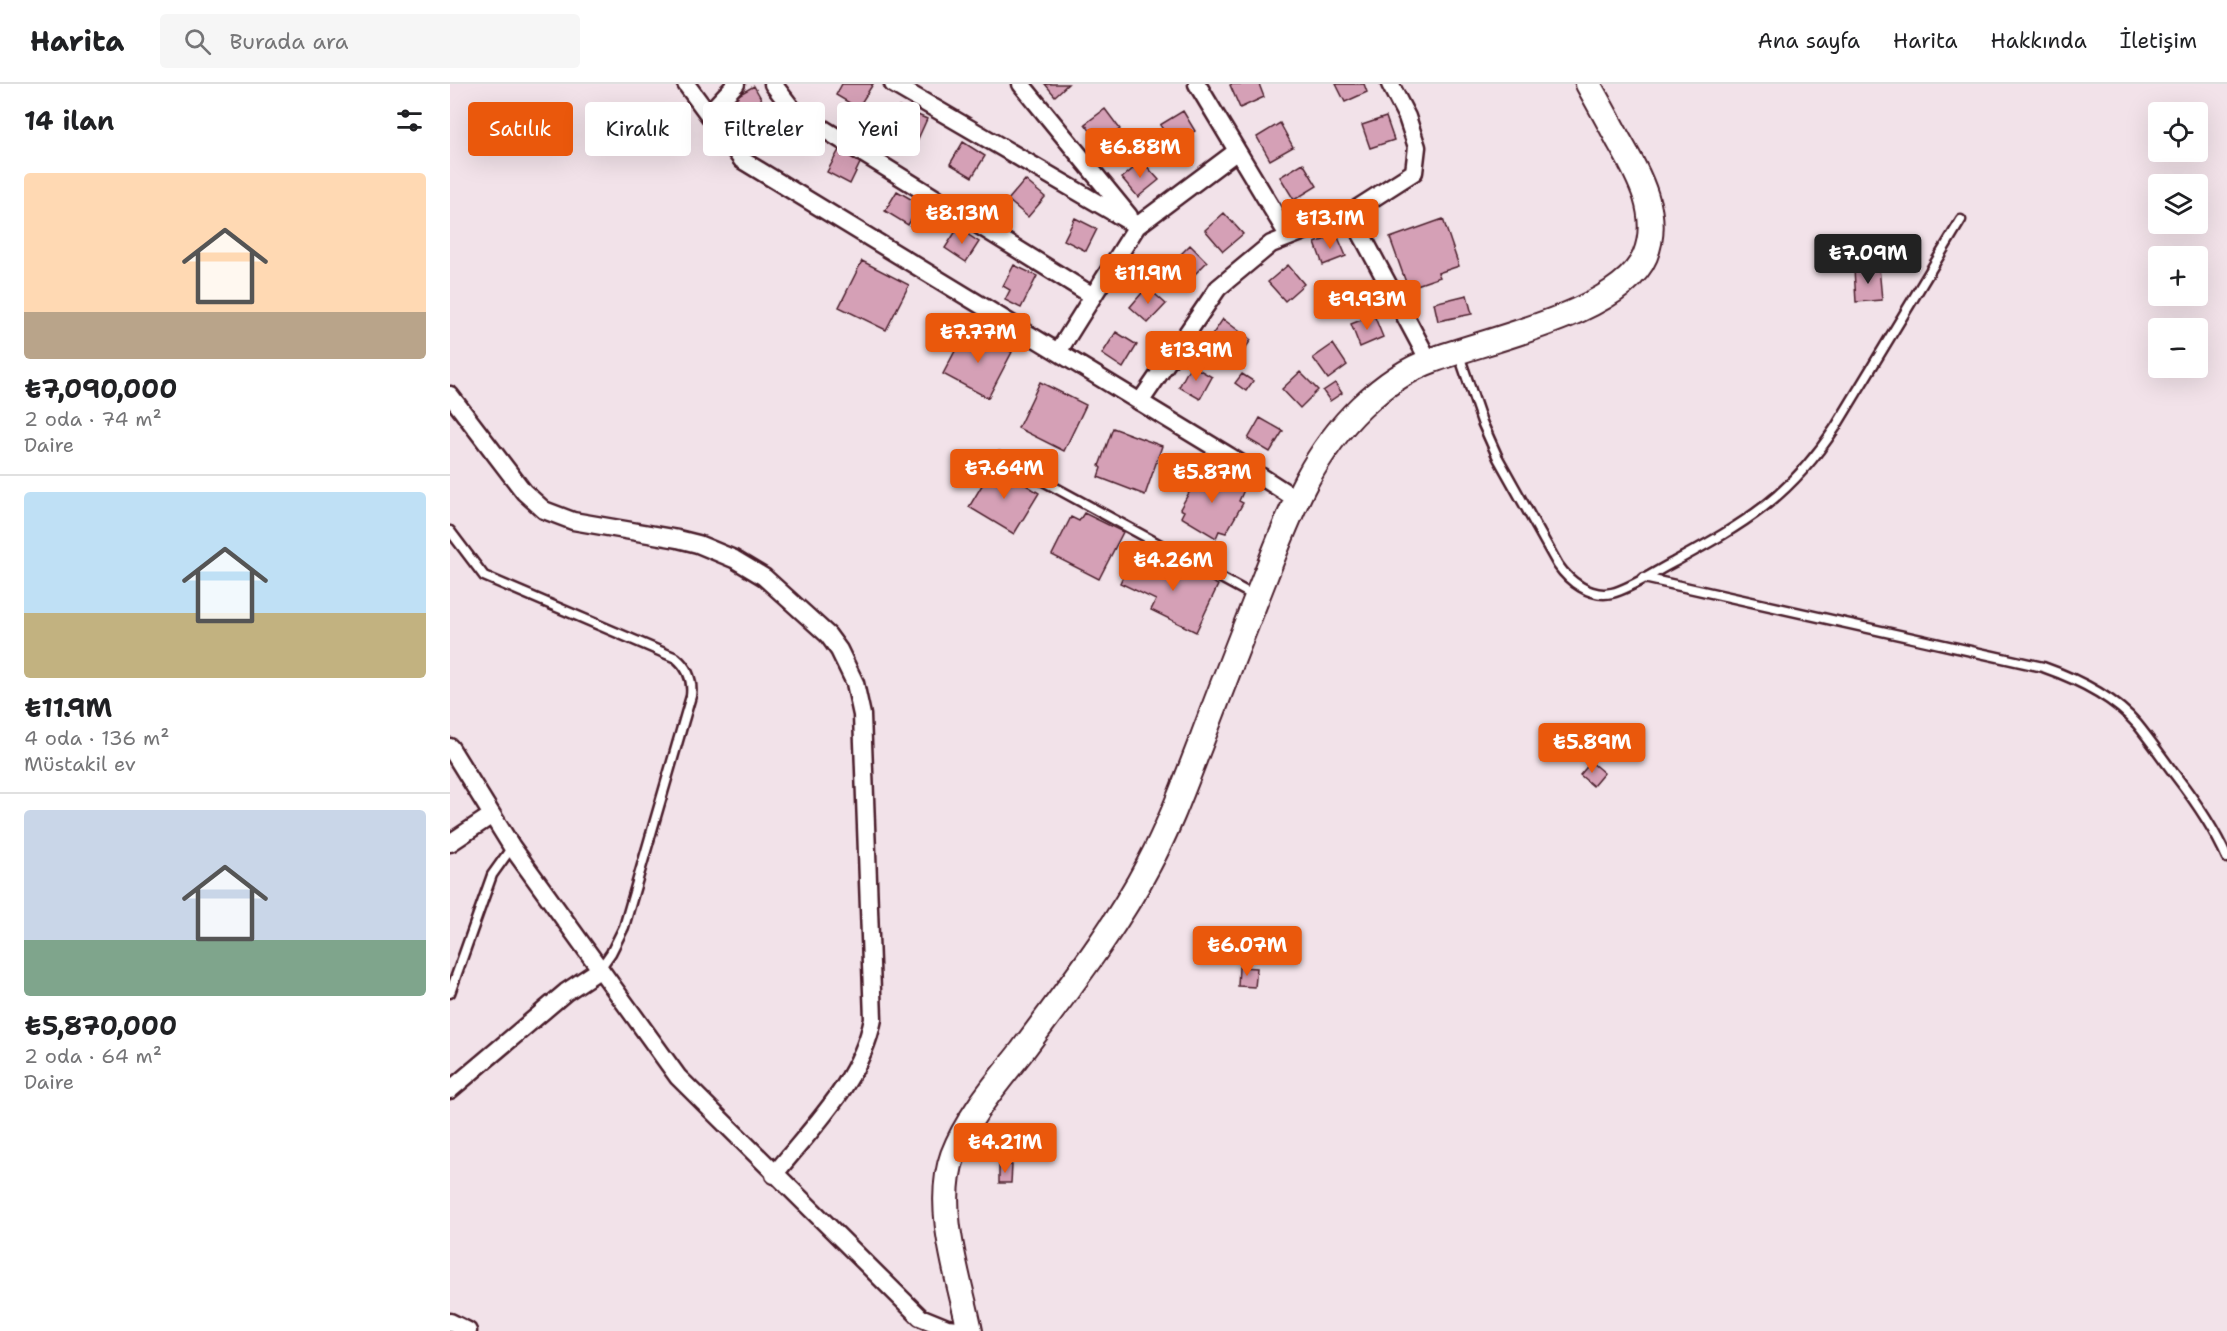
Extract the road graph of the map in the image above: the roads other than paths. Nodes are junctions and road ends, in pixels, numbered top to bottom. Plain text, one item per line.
1 (686, 84) edge
2 (736, 84) edge
3 (773, 84) edge
4 (893, 84) edge
5 (1021, 84) edge
6 (1197, 84) edge
7 (1390, 84) edge
8 (1588, 84) edge
9 (719, 102) edge
10 (703, 107) edge
11 (1238, 152) junction
12 (739, 156) edge
13 (1350, 213) junction
14 (1961, 220) dead end
15 (1137, 226) junction
16 (1289, 237) junction
17 (1093, 296) junction
18 (1058, 352) junction
19 (1458, 352) junction
20 (1430, 361) junction
21 (450, 395) edge
22 (1140, 402) junction
23 (999, 457) dead end
24 (1296, 500) junction
25 (450, 531) edge
26 (1644, 578) junction
27 (1257, 597) junction
28 (450, 747) edge
29 (492, 815) junction
30 (450, 843) edge
31 (512, 847) junction
32 (2227, 858) edge
33 (599, 970) junction
34 (450, 993) edge
35 (450, 1090) edge
36 (774, 1175) junction
37 (450, 1322) edge
38 (970, 1330) edge
39 (468, 1331) edge

1 - 10 street
2 - 9 street
3 - 17 street
4 - 15 street
5 - 15 street
6 - 11 street
7 - 13 street
8 - 19 street
11 - 15 street
11 - 16 street
12 - 18 street
13 - 16 street
13 - 20 street
14 - 26 lane
15 - 17 street
16 - 22 street
17 - 18 street
18 - 22 street
19 - 20 street
19 - 26 lane
20 - 24 street
21 - 36 street
22 - 24 street
23 - 27 lane
24 - 27 street
25 - 33 lane
26 - 32 lane
27 - 38 street
28 - 29 street
29 - 30 street
29 - 31 street
31 - 33 street
31 - 34 lane
33 - 35 street
33 - 36 street
36 - 38 street
37 - 39 street

